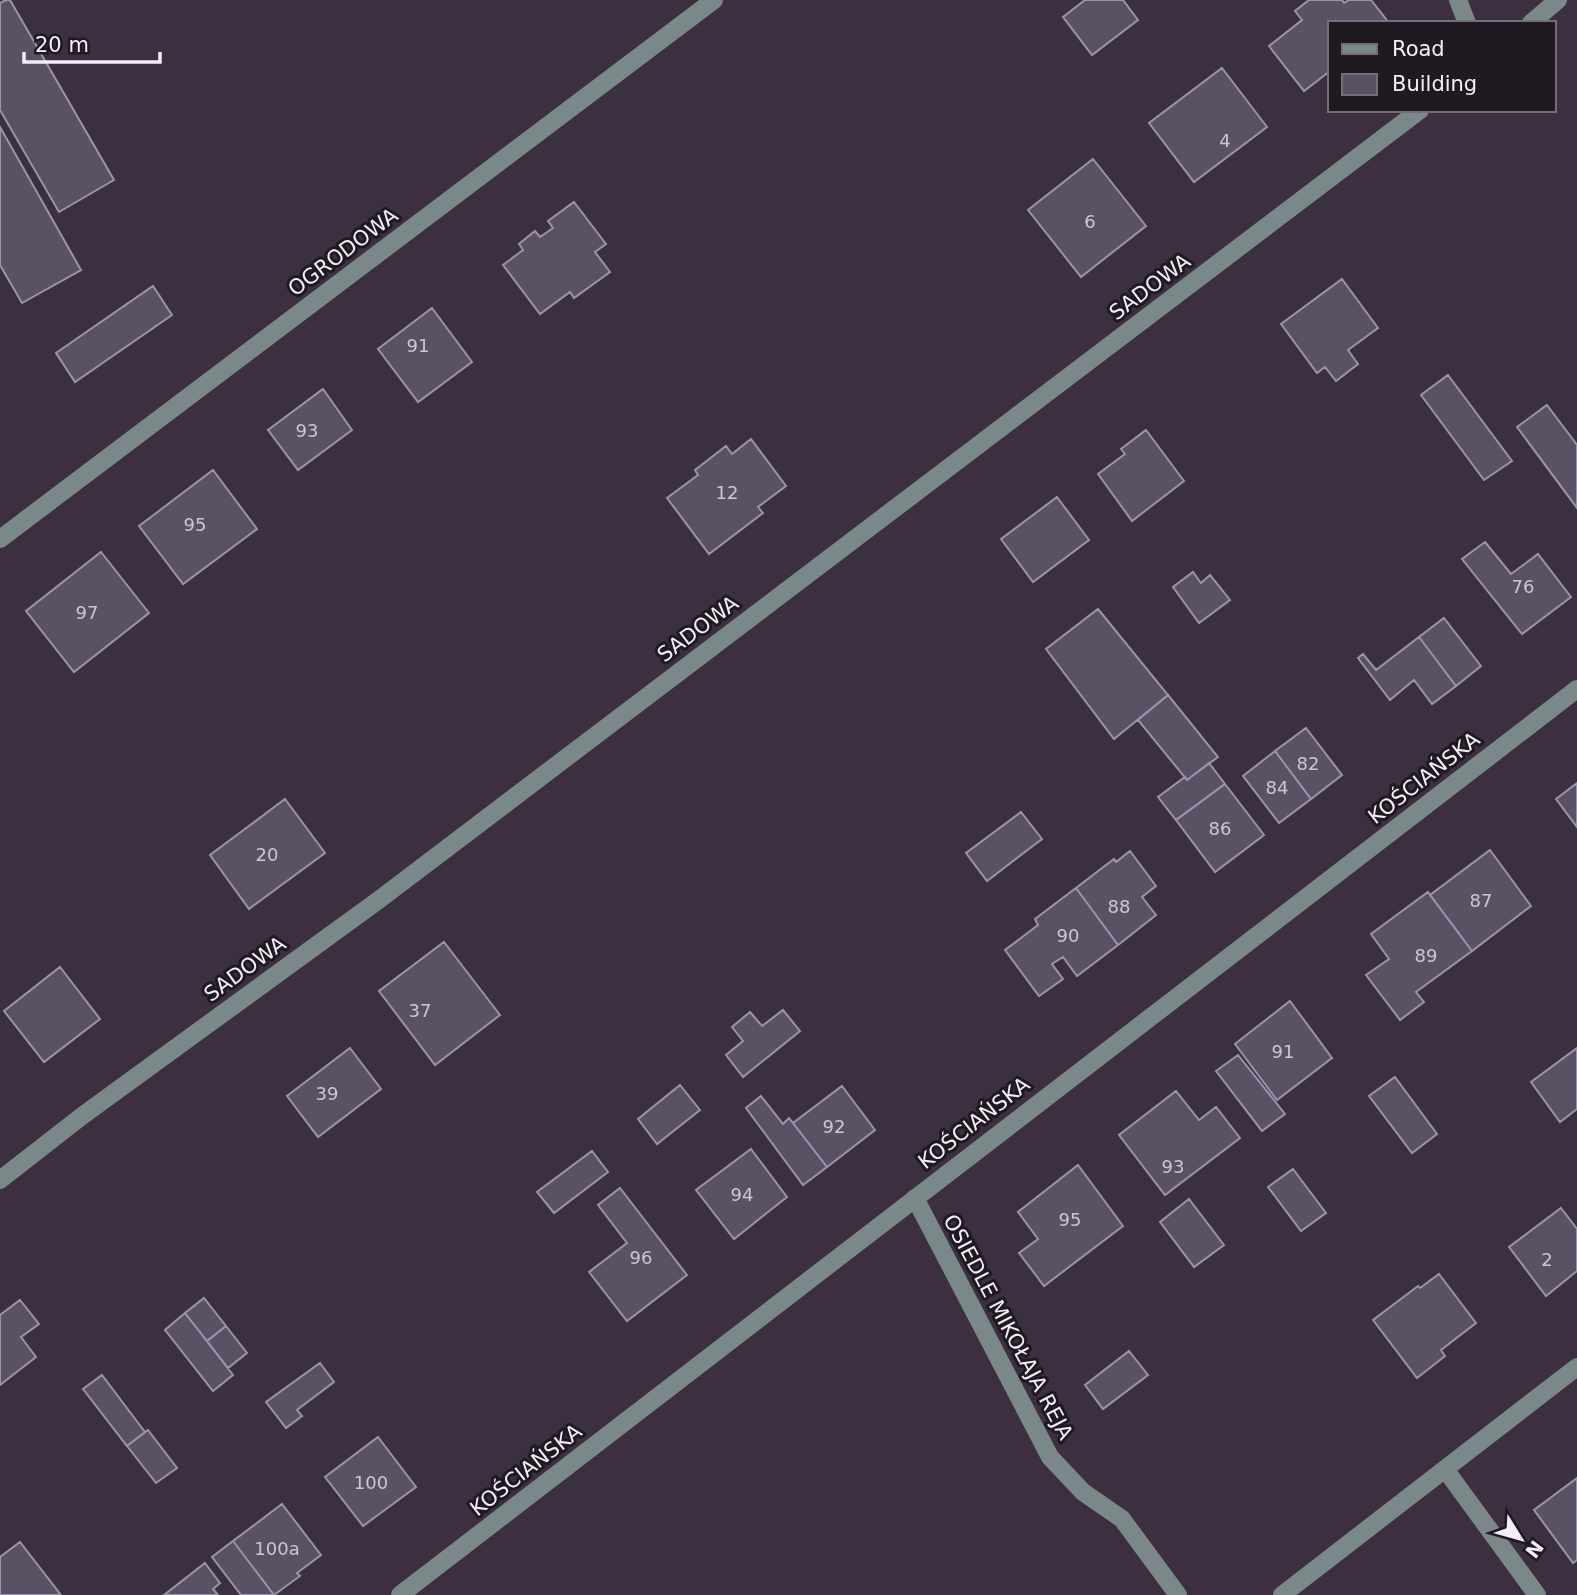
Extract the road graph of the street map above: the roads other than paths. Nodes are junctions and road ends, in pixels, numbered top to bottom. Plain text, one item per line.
1 (714, 0) edge
2 (1458, 0) edge
3 (1558, 0) edge
4 (1466, 21) edge
5 (1533, 21) edge
6 (1417, 112) edge
7 (0, 540) edge
8 (1577, 689) edge
9 (0, 1180) edge
10 (915, 1198) junction
11 (1577, 1367) edge
12 (1445, 1469) junction
13 (400, 1595) edge
14 (1178, 1595) edge
15 (1282, 1595) edge
16 (1537, 1595) edge

1 - 7 street, OGRODOWA
2 - 4 street
3 - 5 street
6 - 9 street, SADOWA
8 - 10 street, KOŚCIAŃSKA
10 - 13 street, KOŚCIAŃSKA
10 - 14 street, OSIEDLE MIKOŁAJA REJA
11 - 12 street
12 - 15 street
12 - 16 street

